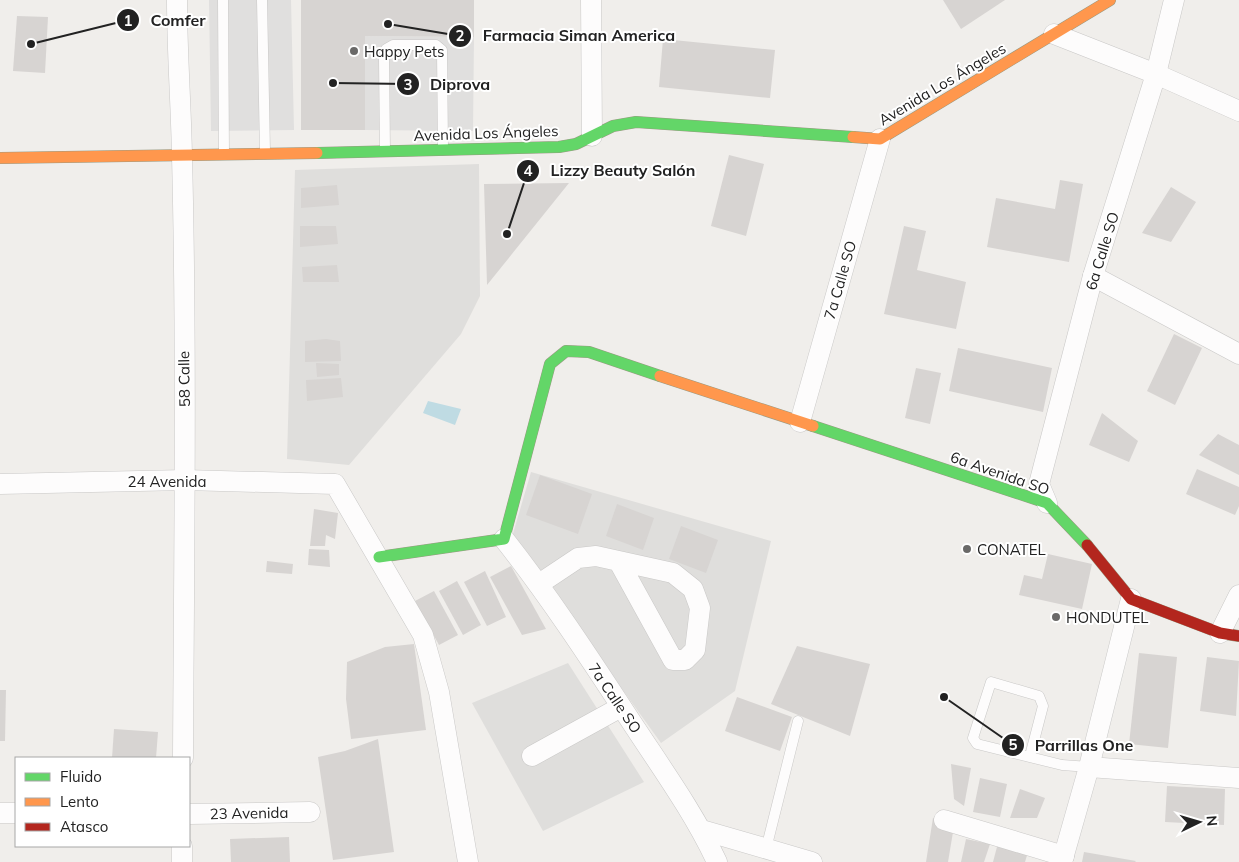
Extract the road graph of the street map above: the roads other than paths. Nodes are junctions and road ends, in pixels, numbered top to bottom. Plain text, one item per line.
1 (177, 0) edge
2 (223, 0) edge
3 (262, 0) edge
4 (591, 0) edge
5 (1110, 0) edge
6 (1174, 0) edge
7 (1054, 34) junction
8 (1156, 74) junction
9 (1239, 111) edge
10 (592, 136) junction
11 (880, 139) junction
12 (443, 151) junction
13 (385, 152) junction
14 (224, 154) junction
15 (266, 154) junction
16 (182, 155) junction
17 (0, 158) edge
18 (1093, 276) junction
19 (1239, 354) edge
20 (800, 422) junction
21 (185, 480) junction
22 (0, 484) edge
23 (1047, 503) junction
24 (504, 539) junction
25 (379, 557) junction
26 (619, 562) junction
27 (539, 584) junction
28 (1239, 595) edge
29 (1132, 599) junction
30 (1230, 634) edge
31 (621, 707) junction
32 (798, 721) dead end
33 (532, 756) dead end
34 (1030, 756) junction
35 (183, 757) edge
36 (1089, 767) junction
37 (1239, 778) edge
38 (310, 812) dead end
39 (0, 813) edge
40 (15, 813) edge
41 (190, 814) edge
42 (944, 820) dead end
43 (702, 830) junction
44 (182, 847) edge
45 (766, 849) junction
46 (1063, 859) edge
47 (182, 862) edge
48 (468, 862) edge
49 (717, 862) edge
50 (812, 862) edge

1 - 16 street, 58 Calle
2 - 14 lane
3 - 15 lane
4 - 10 street
5 - 7 street, Avenida Los Ángeles
6 - 8 street, 6a Calle SO
7 - 8 street
7 - 11 street, Avenida Los Ángeles
8 - 9 street
8 - 18 street, 6a Calle SO
10 - 11 street, Avenida Los Ángeles
10 - 12 street, Avenida Los Ángeles
11 - 20 street, 7a Calle SO
12 - 13 street, Avenida Los Ángeles
12 - 13 lane
13 - 15 street, Avenida Los Ángeles
14 - 15 street, Avenida Los Ángeles
14 - 16 street, Avenida Los Ángeles
16 - 17 street, Avenida Los Ángeles
16 - 21 street, 58 Calle
18 - 19 street
18 - 23 street, 6a Calle SO
20 - 23 street, 6a Avenida SO
20 - 24 street, 6a Avenida SO
21 - 22 street, 24 Avenida
21 - 25 street, 24 Avenida
21 - 35 street, 58 Calle
23 - 29 street, 6a Avenida SO
24 - 25 street
24 - 27 street, 7a Calle SO
25 - 48 street
26 - 26 street
26 - 27 street
27 - 31 street, 7a Calle SO
28 - 30 street
29 - 30 street, 6a Avenida SO
29 - 36 street
31 - 33 street
31 - 43 street, 7a Calle SO
32 - 45 lane
34 - 34 lane
34 - 36 lane
36 - 37 street
36 - 46 street
38 - 41 street, 23 Avenida
39 - 40 street
42 - 46 street
43 - 45 street
43 - 49 street, 7a Calle SO
44 - 47 street
45 - 50 street

